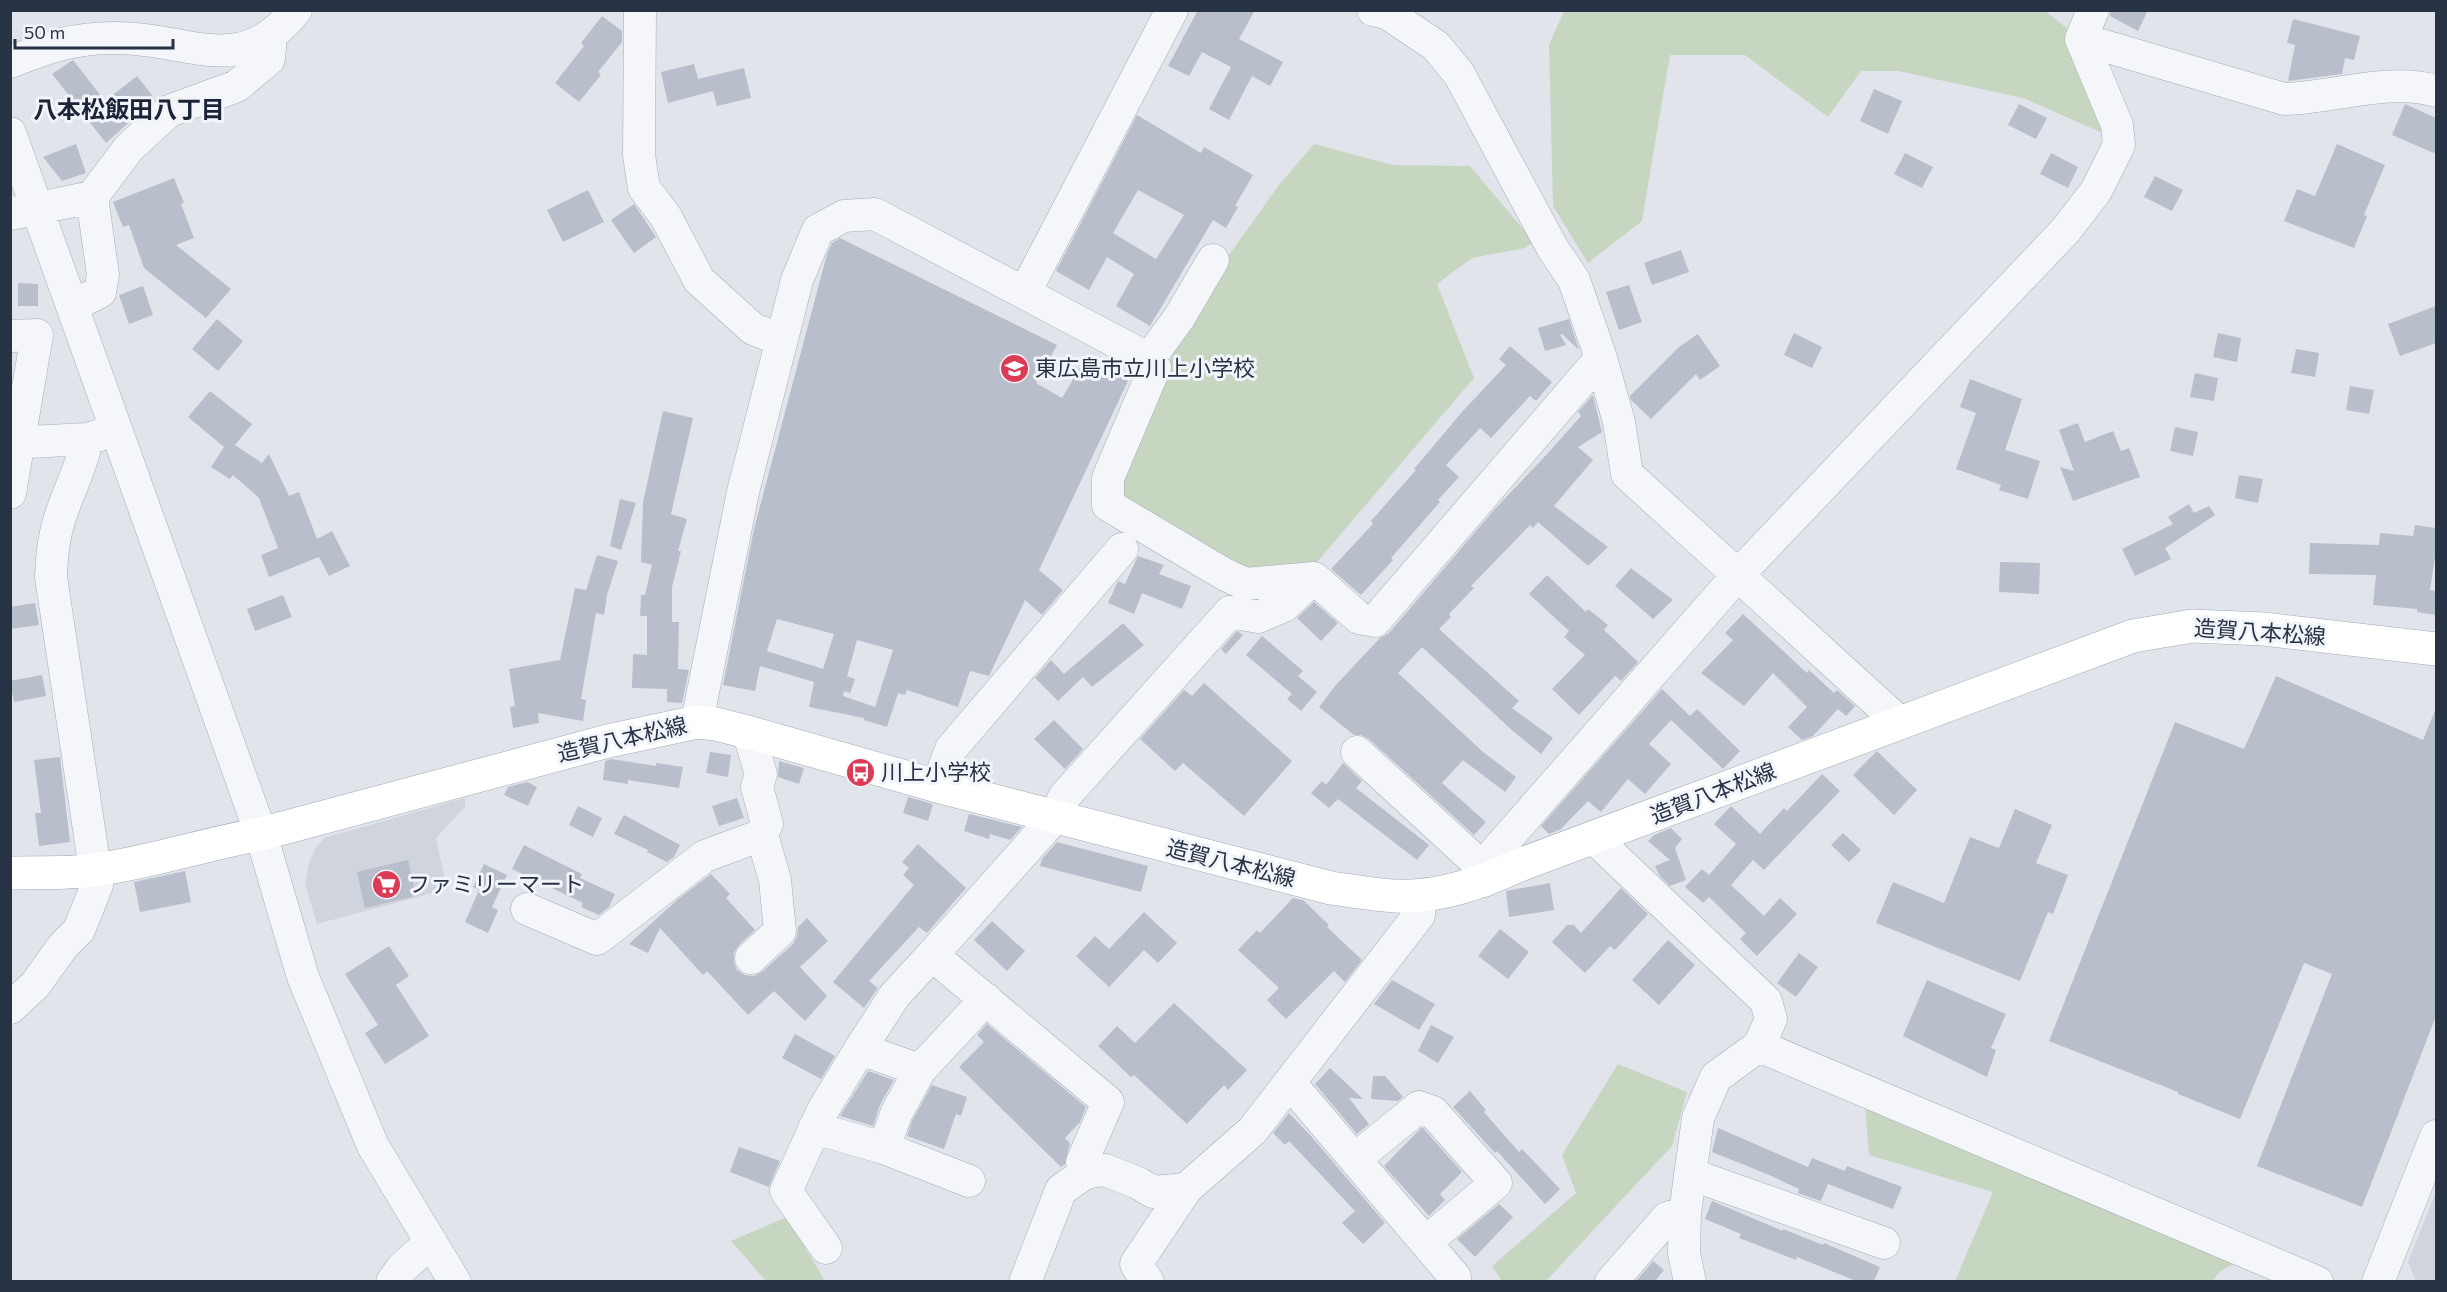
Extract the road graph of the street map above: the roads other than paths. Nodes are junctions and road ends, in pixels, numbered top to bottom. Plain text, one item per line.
1 (296, 10) edge
2 (640, 10) edge
3 (1172, 10) edge
4 (2093, 10) edge
5 (1382, 11) edge
6 (271, 35) junction
7 (2081, 39) junction
8 (10, 62) edge
9 (2436, 91) edge
10 (10, 133) edge
11 (92, 197) junction
12 (24, 212) edge
13 (1213, 261) dead end
14 (1025, 292) junction
15 (72, 306) junction
16 (10, 336) edge
17 (780, 339) junction
18 (1601, 358) junction
19 (1149, 359) junction
20 (116, 430) junction
21 (87, 439) junction
22 (15, 443) edge
23 (10, 493) edge
24 (1122, 549) dead end
25 (1737, 576) junction
26 (1314, 578) junction
27 (2436, 649) edge
28 (697, 722) junction
29 (1899, 722) junction
30 (751, 733) junction
31 (1357, 752) dead end
32 (937, 786) junction
33 (1055, 817) junction
34 (261, 834) junction
35 (762, 835) junction
36 (1594, 838) junction
37 (92, 870) junction
38 (10, 873) edge
39 (1483, 874) junction
40 (1419, 896) junction
41 (528, 909) dead end
42 (932, 955) junction
43 (751, 958) dead end
44 (986, 999) junction
45 (10, 1008) edge
46 (1759, 1046) junction
47 (860, 1049) junction
48 (921, 1070) junction
49 (1290, 1083) junction
50 (814, 1128) junction
51 (2436, 1136) edge
52 (884, 1148) junction
53 (1355, 1159) junction
54 (1085, 1173) junction
55 (1690, 1174) junction
56 (969, 1182) dead end
57 (1186, 1189) junction
58 (1685, 1213) junction
59 (431, 1242) junction
60 (1426, 1242) junction
61 (1884, 1243) dead end
62 (826, 1248) dead end
63 (1455, 1277) dead end
64 (392, 1281) edge
65 (455, 1281) edge
66 (1025, 1281) edge
67 (1148, 1281) edge
68 (1611, 1281) edge
69 (1690, 1281) edge
70 (2317, 1281) edge
71 (2378, 1281) edge

1 - 6 street
2 - 17 street
3 - 14 street
4 - 7 street
5 - 18 street
6 - 8 street
6 - 11 street
7 - 9 street
7 - 25 street
10 - 12 street
11 - 12 street
11 - 15 street
12 - 15 street
13 - 19 street
14 - 17 street
14 - 19 street
15 - 20 street
16 - 22 street
17 - 28 street
18 - 25 street
18 - 26 street
19 - 26 street
20 - 21 street
20 - 34 street
21 - 22 street
21 - 37 street
22 - 23 street
24 - 32 street
25 - 29 street
25 - 39 street
26 - 33 street
27 - 29 main road, 造賀八本松線
28 - 30 main road, 造賀八本松線
28 - 34 main road, 造賀八本松線
29 - 36 main road, 造賀八本松線
30 - 32 main road, 造賀八本松線
30 - 35 street
31 - 39 street
32 - 33 main road, 造賀八本松線
33 - 40 main road, 造賀八本松線
33 - 42 street
34 - 37 main road, 造賀八本松線
34 - 59 street
35 - 41 street
35 - 43 street
36 - 39 main road, 造賀八本松線
36 - 46 street
37 - 38 main road, 造賀八本松線
37 - 45 street
39 - 40 main road, 造賀八本松線
40 - 49 street
42 - 44 street
42 - 47 street
44 - 48 street
44 - 54 street
46 - 55 street
46 - 70 street
47 - 48 street
47 - 50 street
48 - 52 street
49 - 53 street
49 - 57 street
50 - 52 street
50 - 62 street
51 - 71 street
52 - 56 street
53 - 60 street
53 - 60 street
54 - 57 street
54 - 66 street
55 - 58 street
55 - 61 street
57 - 67 street
58 - 68 street
58 - 69 street
59 - 64 street
59 - 65 street
60 - 63 street

